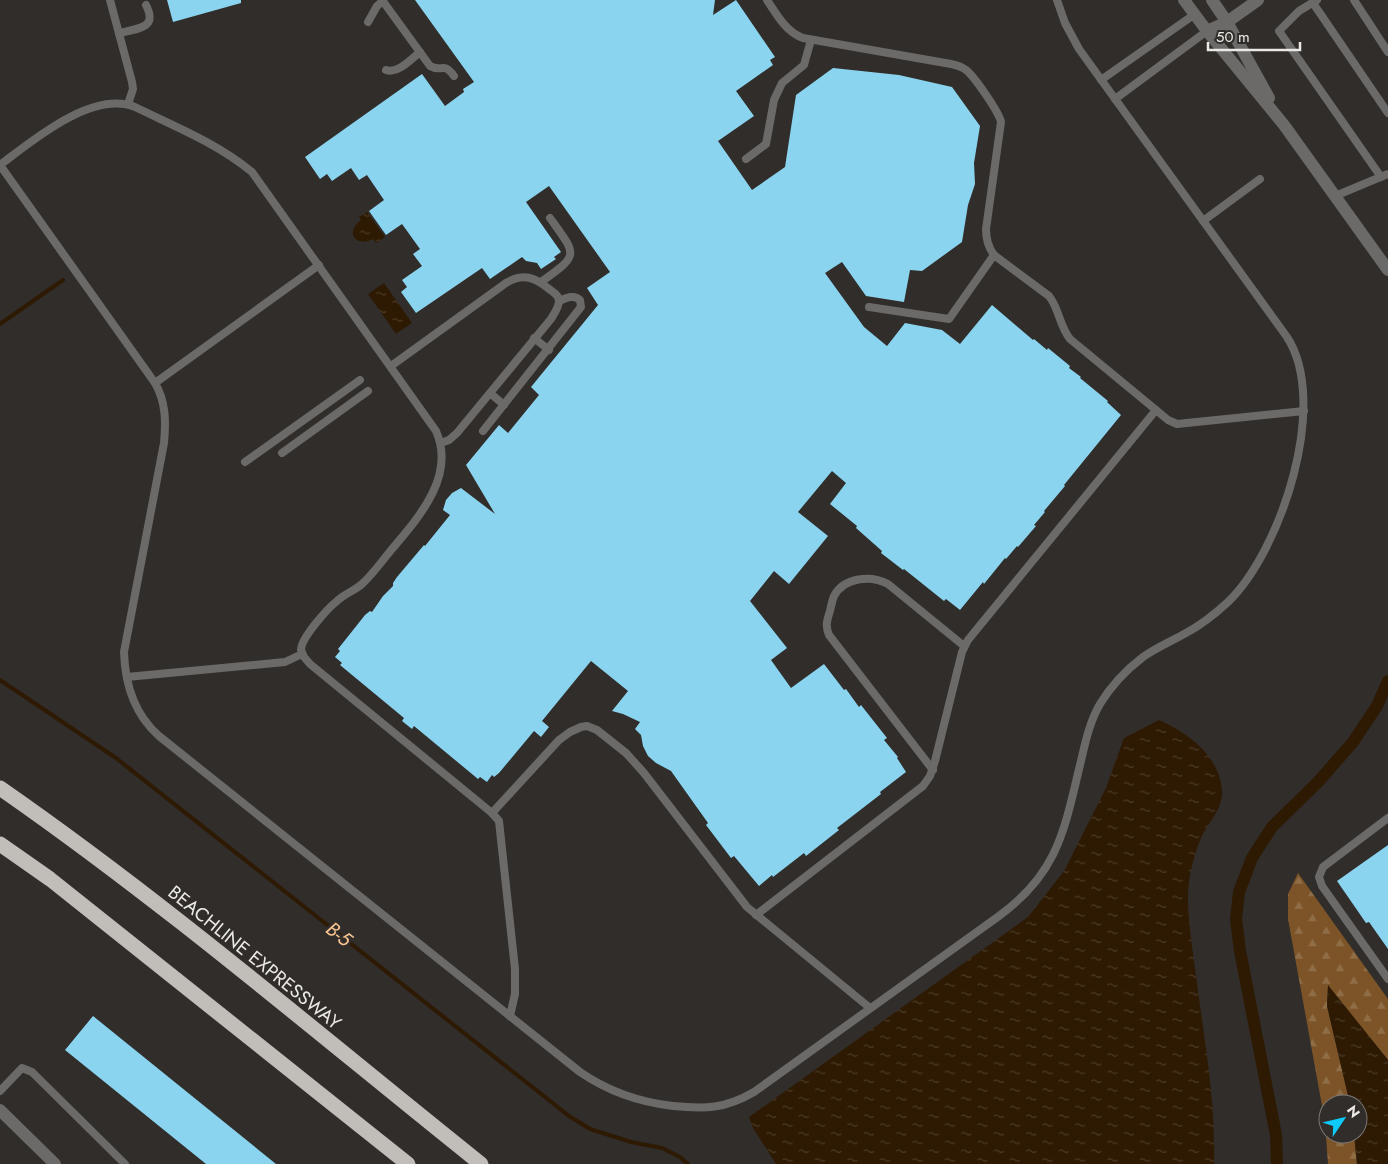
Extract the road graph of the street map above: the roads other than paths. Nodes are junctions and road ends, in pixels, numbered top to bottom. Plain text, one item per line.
1 (110, 0) edge
2 (767, 0) edge
3 (1057, 0) edge
4 (1184, 0) edge
5 (1258, 0) edge
6 (1354, 0) edge
7 (383, 1) edge
8 (1214, 1) edge
9 (1315, 1) edge
10 (146, 4) dead end
11 (1194, 14) junction
12 (368, 22) dead end
13 (1227, 22) junction
14 (1206, 31) junction
15 (119, 34) junction
16 (811, 40) junction
17 (420, 52) junction
18 (1388, 52) edge
19 (386, 70) dead end
20 (454, 76) dead end
21 (1101, 80) junction
22 (1115, 99) junction
23 (128, 104) junction
24 (1388, 112) edge
25 (1284, 124) junction
26 (746, 159) dead end
27 (0, 165) edge
28 (1385, 176) edge
29 (1260, 179) dead end
30 (1335, 196) junction
31 (550, 218) dead end
32 (1202, 221) junction
33 (994, 255) junction
34 (319, 265) junction
35 (1388, 270) edge
36 (541, 282) junction
37 (559, 301) junction
38 (869, 307) dead end
39 (534, 338) junction
40 (549, 350) junction
41 (391, 366) junction
42 (360, 380) dead end
43 (155, 383) junction
44 (368, 391) dead end
45 (490, 393) junction
46 (504, 405) junction
47 (1156, 410) junction
48 (1304, 411) junction
49 (483, 431) dead end
50 (441, 443) junction
51 (282, 453) dead end
52 (244, 462) dead end
53 (964, 646) junction
54 (302, 654) junction
55 (127, 678) junction
56 (933, 770) junction
57 (0, 788) edge
58 (492, 813) junction
59 (1388, 818) edge
60 (0, 844) edge
61 (756, 915) junction
62 (1388, 979) edge
63 (870, 1008) junction
64 (510, 1016) junction
65 (0, 1091) edge
66 (0, 1110) edge
67 (55, 1164) edge
68 (125, 1164) edge
69 (408, 1164) edge
70 (481, 1164) edge

1 - 15 lane
2 - 16 lane
3 - 21 lane
4 - 11 street
5 - 13 street
6 - 18 lane
7 - 12 lane
7 - 17 lane
8 - 11 street
8 - 13 street
9 - 24 lane
9 - 28 lane
10 - 15 lane
11 - 14 street
11 - 21 lane
13 - 14 street
13 - 25 street
14 - 22 lane
14 - 25 street
15 - 23 lane
16 - 26 lane
16 - 33 lane
17 - 19 lane
17 - 20 lane
21 - 22 lane
22 - 32 lane
23 - 27 lane
23 - 34 lane
25 - 30 street
27 - 43 lane
28 - 30 lane
29 - 32 lane
30 - 35 street
31 - 36 lane
32 - 48 lane
33 - 38 lane
33 - 47 lane
34 - 41 lane
34 - 43 lane
36 - 37 lane
36 - 41 lane
37 - 39 lane
37 - 40 lane
39 - 40 lane
39 - 45 lane
40 - 46 lane
41 - 50 lane
42 - 52 lane
43 - 55 lane
44 - 51 lane
45 - 46 lane
45 - 50 lane
46 - 49 lane
47 - 48 lane
47 - 53 lane
48 - 63 lane
50 - 54 lane
53 - 56 lane
53 - 56 lane
54 - 55 lane
54 - 58 lane
55 - 64 lane
56 - 61 lane
57 - 70 highway, BEACHLINE EXPRESSWAY
58 - 61 lane
58 - 64 lane
59 - 62 lane
60 - 69 highway
61 - 63 lane
63 - 64 lane
65 - 68 lane
66 - 67 street

